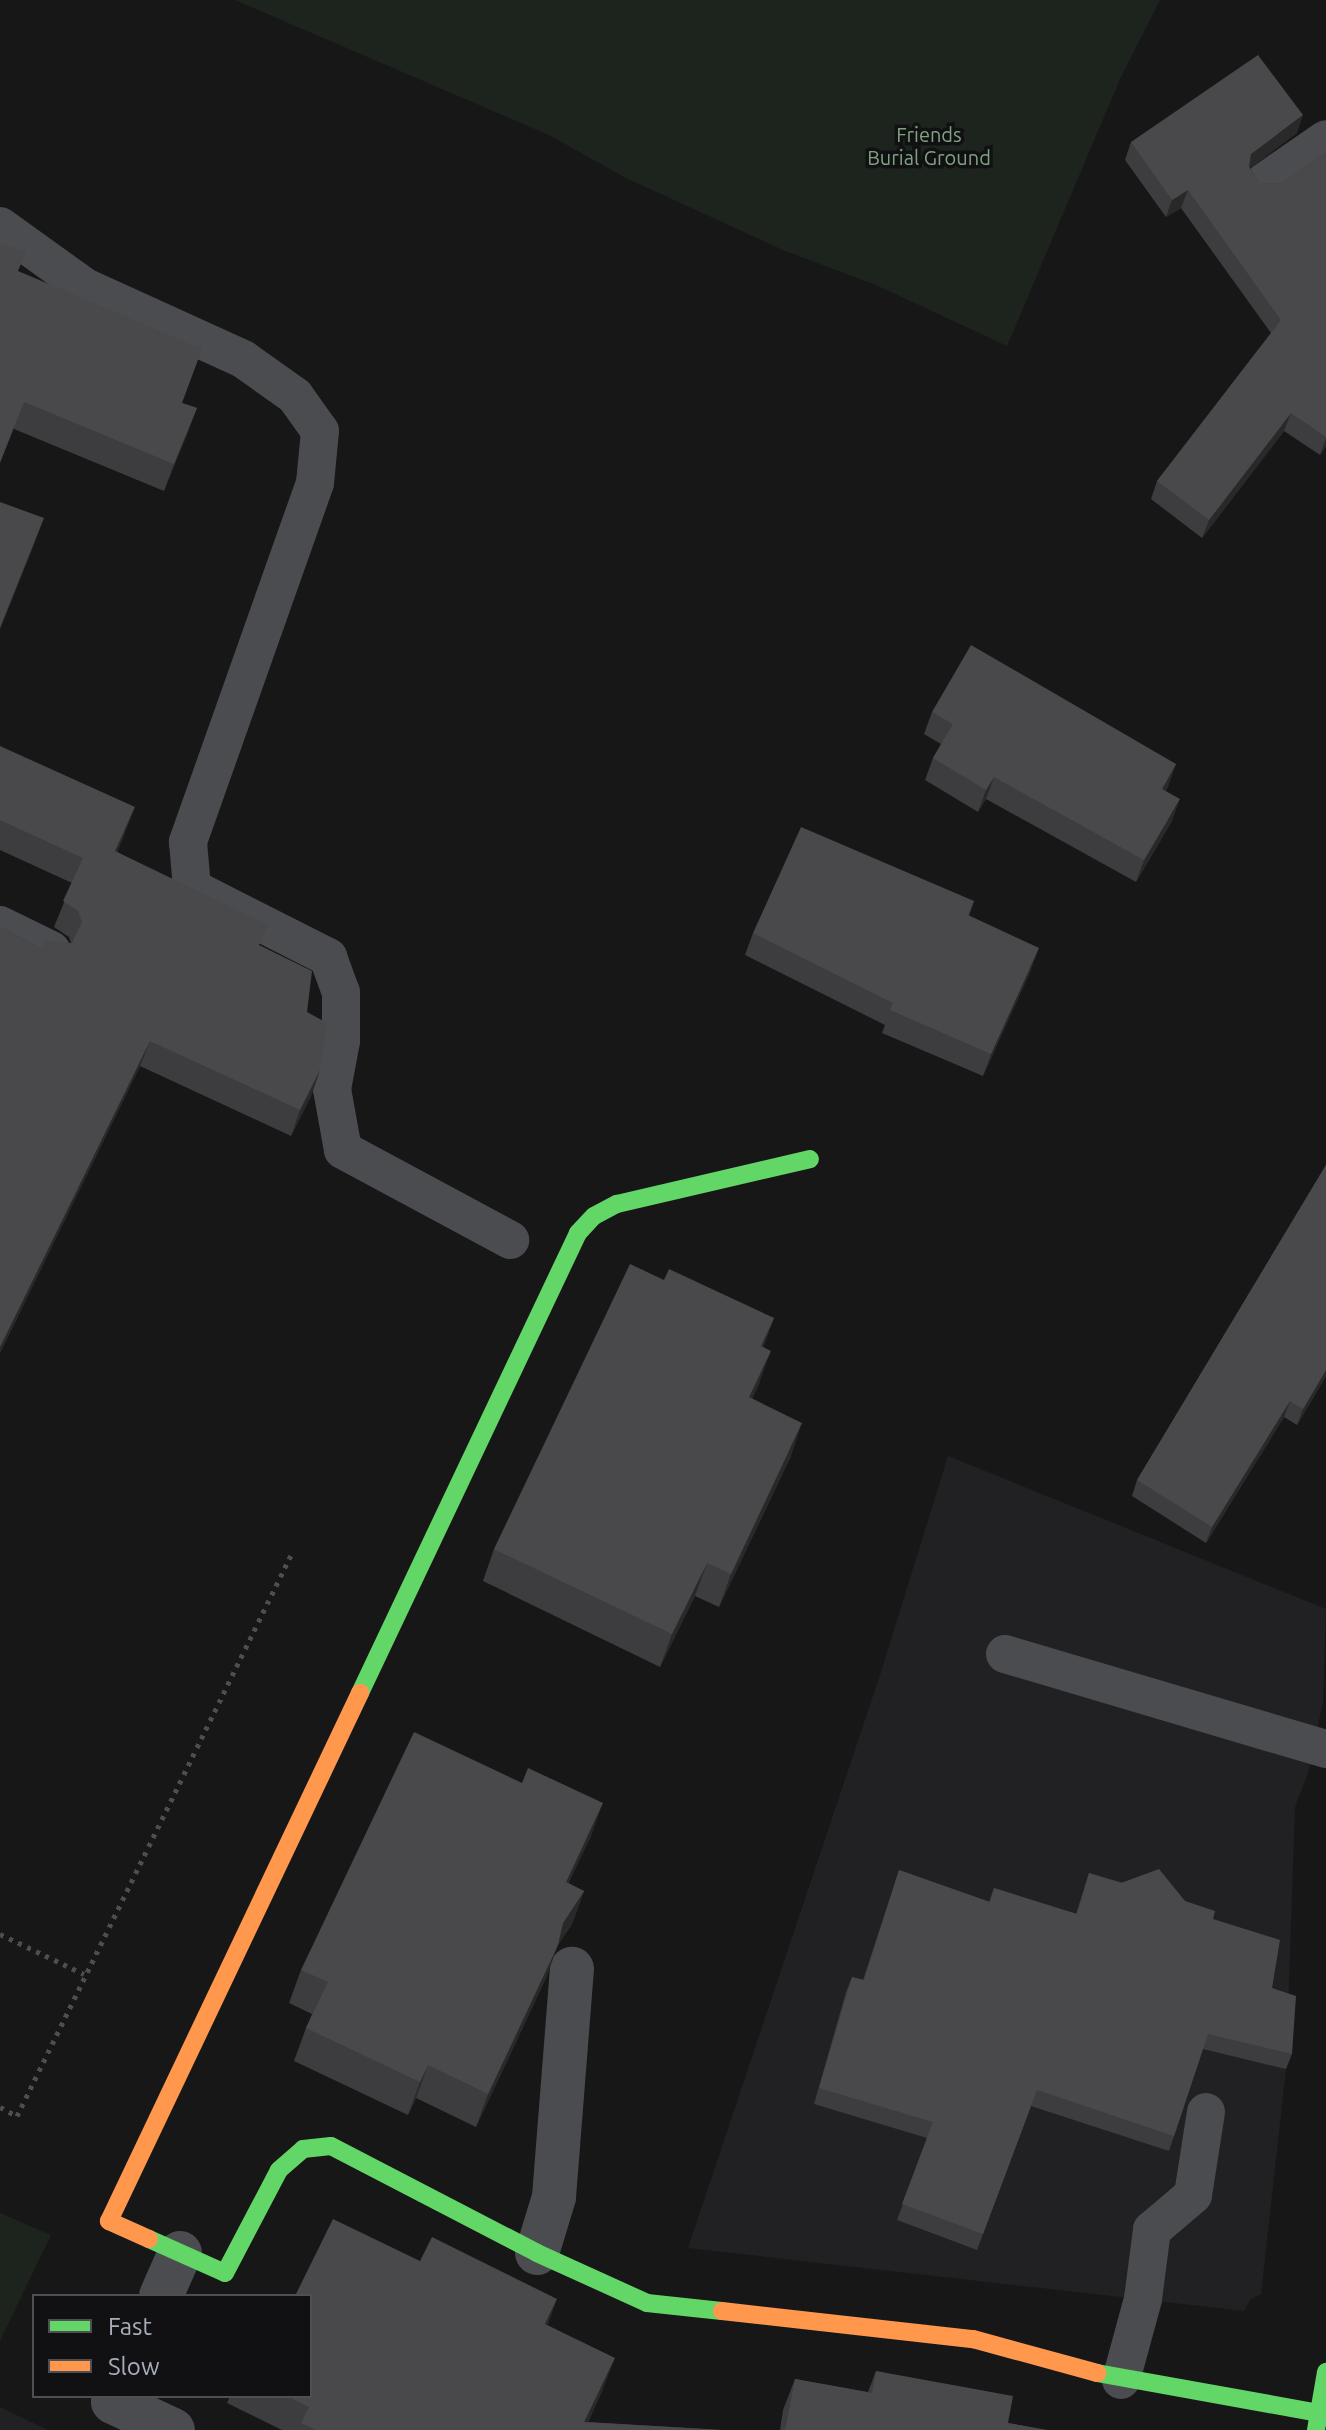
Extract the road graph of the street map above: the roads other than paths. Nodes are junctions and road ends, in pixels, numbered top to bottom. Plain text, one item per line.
1 (1326, 139) edge
2 (1264, 182) edge
3 (0, 226) edge
4 (0, 925) edge
5 (51, 950) edge
6 (810, 1159) dead end
7 (510, 1240) dead end
8 (1005, 1654) dead end
9 (1326, 1749) edge
10 (572, 1969) edge
11 (1206, 2112) dead end
12 (180, 2253) junction
13 (537, 2253) junction
14 (162, 2294) edge
15 (1326, 2372) edge
16 (1121, 2380) junction
17 (114, 2398) edge
18 (1317, 2421) edge
19 (173, 2430) edge

1 - 2 lane
3 - 7 lane
4 - 5 lane
6 - 12 street
8 - 9 lane
10 - 13 street
11 - 16 lane
12 - 13 street
12 - 14 street
13 - 16 street
15 - 18 street
16 - 18 street
17 - 19 street

